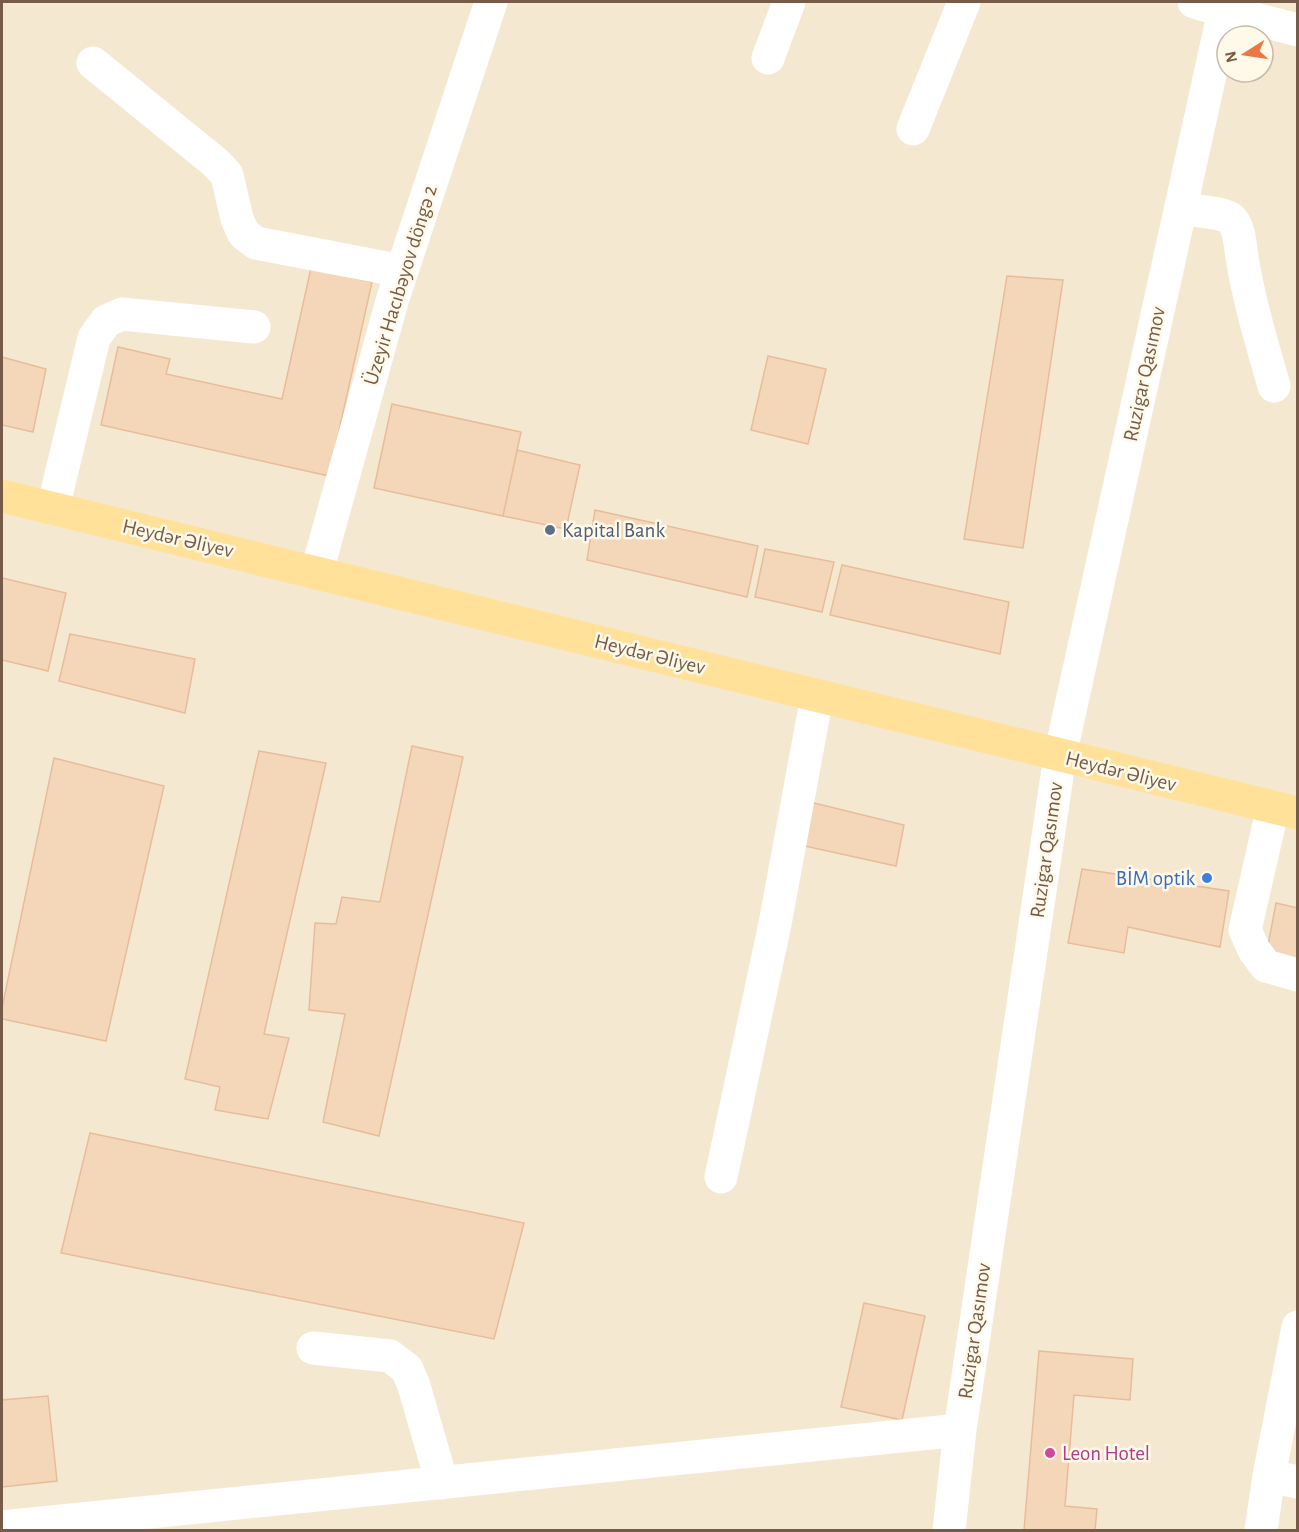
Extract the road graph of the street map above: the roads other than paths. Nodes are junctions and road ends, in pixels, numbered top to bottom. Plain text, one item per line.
1 (491, 2) edge
2 (789, 2) edge
3 (964, 2) edge
4 (1215, 5) edge
5 (1298, 30) edge
6 (768, 58) dead end
7 (93, 63) dead end
8 (913, 129) dead end
9 (1181, 209) junction
10 (402, 271) junction
11 (254, 327) dead end
12 (1274, 386) dead end
13 (2, 496) edge
14 (53, 508) junction
15 (317, 572) junction
16 (817, 696) junction
17 (1060, 756) junction
18 (1285, 810) edge
19 (1298, 975) edge
20 (721, 1177) dead end
21 (1298, 1327) edge
22 (313, 1348) dead end
23 (960, 1430) junction
24 (1283, 1479) edge
25 (442, 1482) junction
26 (2, 1527) edge
27 (949, 1530) edge
28 (1261, 1530) edge

1 - 10 street, Üzeyir Hacıbəyov döngə 2
2 - 6 street
3 - 8 street
4 - 5 street
4 - 9 street, Ruzigar Qasımov
7 - 10 street
9 - 12 street
9 - 17 street, Ruzigar Qasımov
10 - 15 street, Üzeyir Hacıbəyov döngə 2
11 - 14 street
13 - 14 main road, Heydər Əliyev
14 - 15 main road, Heydər Əliyev
15 - 16 main road, Heydər Əliyev
16 - 17 main road, Heydər Əliyev
16 - 20 street
17 - 18 main road, Heydər Əliyev
17 - 23 street, Ruzigar Qasımov
18 - 19 street
21 - 24 street
22 - 25 street
23 - 25 street
23 - 27 street, Ruzigar Qasımov
24 - 28 street
25 - 26 street

